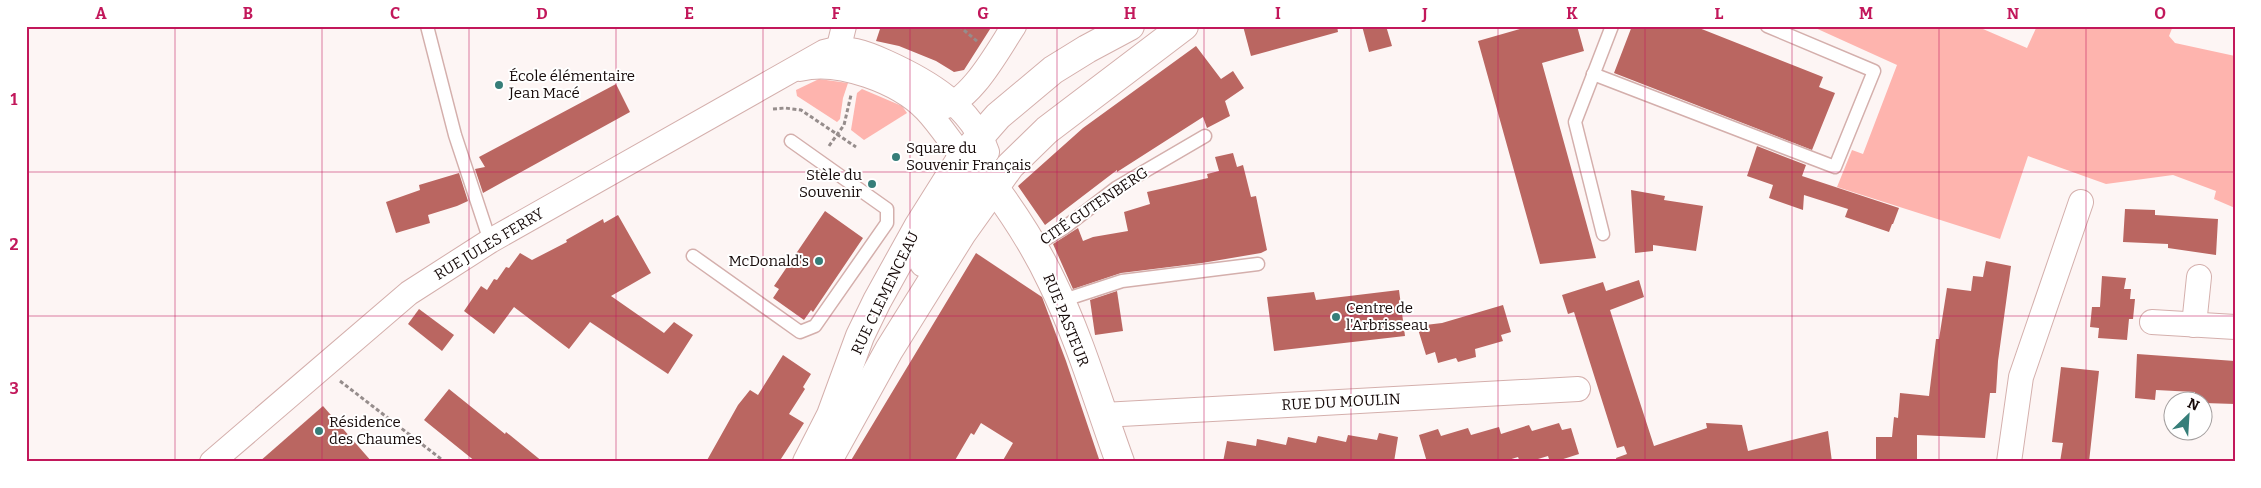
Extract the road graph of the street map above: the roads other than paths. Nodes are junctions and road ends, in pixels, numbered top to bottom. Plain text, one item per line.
1 (426, 26) edge
2 (844, 26) edge
3 (1014, 26) edge
4 (1130, 26) edge
5 (1184, 26) edge
6 (1612, 26) edge
7 (1767, 26) edge
8 (836, 58) junction
9 (1593, 74) junction
10 (918, 103) junction
11 (954, 103) junction
12 (980, 134) junction
13 (1205, 136) dead end
14 (791, 142) dead end
15 (978, 172) junction
16 (2081, 202) dead end
17 (1603, 234) dead end
18 (490, 241) junction
19 (1034, 246) junction
20 (693, 256) dead end
21 (1258, 264) dead end
22 (2199, 277) dead end
23 (1061, 301) junction
24 (2152, 322) dead end
25 (2194, 325) junction
26 (2235, 328) edge
27 (1578, 389) dead end
28 (1103, 415) junction
29 (212, 462) edge
30 (807, 462) edge
31 (827, 462) edge
32 (1120, 462) edge
33 (2009, 462) edge

1 - 18 lane
2 - 8 street
3 - 11 street
4 - 12 main road
5 - 15 main road, RUE CLEMENCEAU
6 - 9 lane
7 - 9 lane
8 - 10 street
8 - 11 street, RUE JULES FERRY
8 - 18 street, RUE JULES FERRY
9 - 17 lane
10 - 11 street
10 - 15 street
11 - 12 street, RUE JULES FERRY
12 - 15 main road
13 - 19 lane, CITÉ GUTENBERG
14 - 20 lane
15 - 19 main road, RUE PASTEUR
15 - 30 main road, RUE CLEMENCEAU
15 - 31 main road, RUE CLEMENCEAU
16 - 33 street
18 - 29 street, RUE JULES FERRY
19 - 23 main road, RUE PASTEUR
21 - 23 lane
22 - 25 street
23 - 28 main road, RUE PASTEUR
24 - 25 street
25 - 26 street
27 - 28 street, RUE DU MOULIN
28 - 32 main road, RUE PASTEUR

